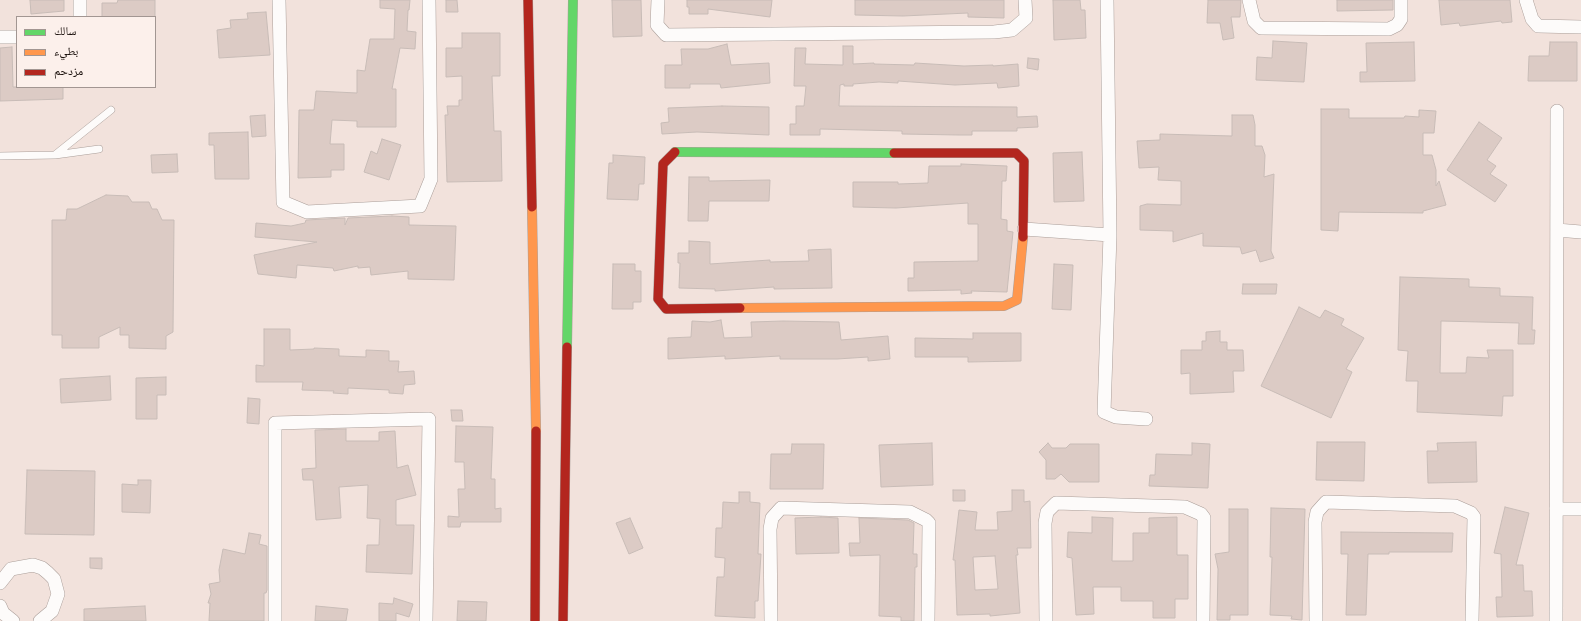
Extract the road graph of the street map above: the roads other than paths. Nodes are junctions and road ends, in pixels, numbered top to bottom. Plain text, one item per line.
1 (80, 0) edge
2 (279, 0) edge
3 (429, 0) edge
4 (528, 0) edge
5 (573, 0) edge
6 (658, 0) edge
7 (1025, 0) edge
8 (1107, 0) edge
9 (1249, 0) edge
10 (1401, 0) edge
11 (1526, 0) edge
12 (80, 16) edge
13 (1581, 27) edge
14 (16, 36) edge
15 (0, 37) edge
16 (111, 110) dead end
17 (1557, 111) dead end
18 (99, 149) dead end
19 (55, 155) junction
20 (0, 156) edge
21 (1024, 229) junction
22 (1557, 230) junction
23 (1581, 232) edge
24 (1110, 235) junction
25 (1146, 419) dead end
26 (1556, 509) junction
27 (1581, 509) edge
28 (0, 583) edge
29 (0, 606) edge
30 (52, 616) edge
31 (13, 621) edge
32 (40, 621) edge
33 (275, 621) edge
34 (426, 621) edge
35 (535, 621) edge
36 (563, 621) edge
37 (771, 621) edge
38 (928, 621) edge
39 (1046, 621) edge
40 (1203, 621) edge
41 (1316, 621) edge
42 (1472, 621) edge
43 (1556, 621) edge

1 - 12 street
2 - 3 street
4 - 35 street
5 - 36 street
6 - 7 street
8 - 24 street
9 - 10 street
11 - 13 street
14 - 15 street
16 - 19 lane
17 - 22 street
18 - 19 lane
19 - 20 lane
21 - 21 street
21 - 24 street
22 - 23 street
22 - 26 street
24 - 25 street
26 - 27 street
26 - 43 street
28 - 30 street
29 - 31 street
30 - 32 street
33 - 34 street
37 - 38 street
39 - 40 street
41 - 42 street

